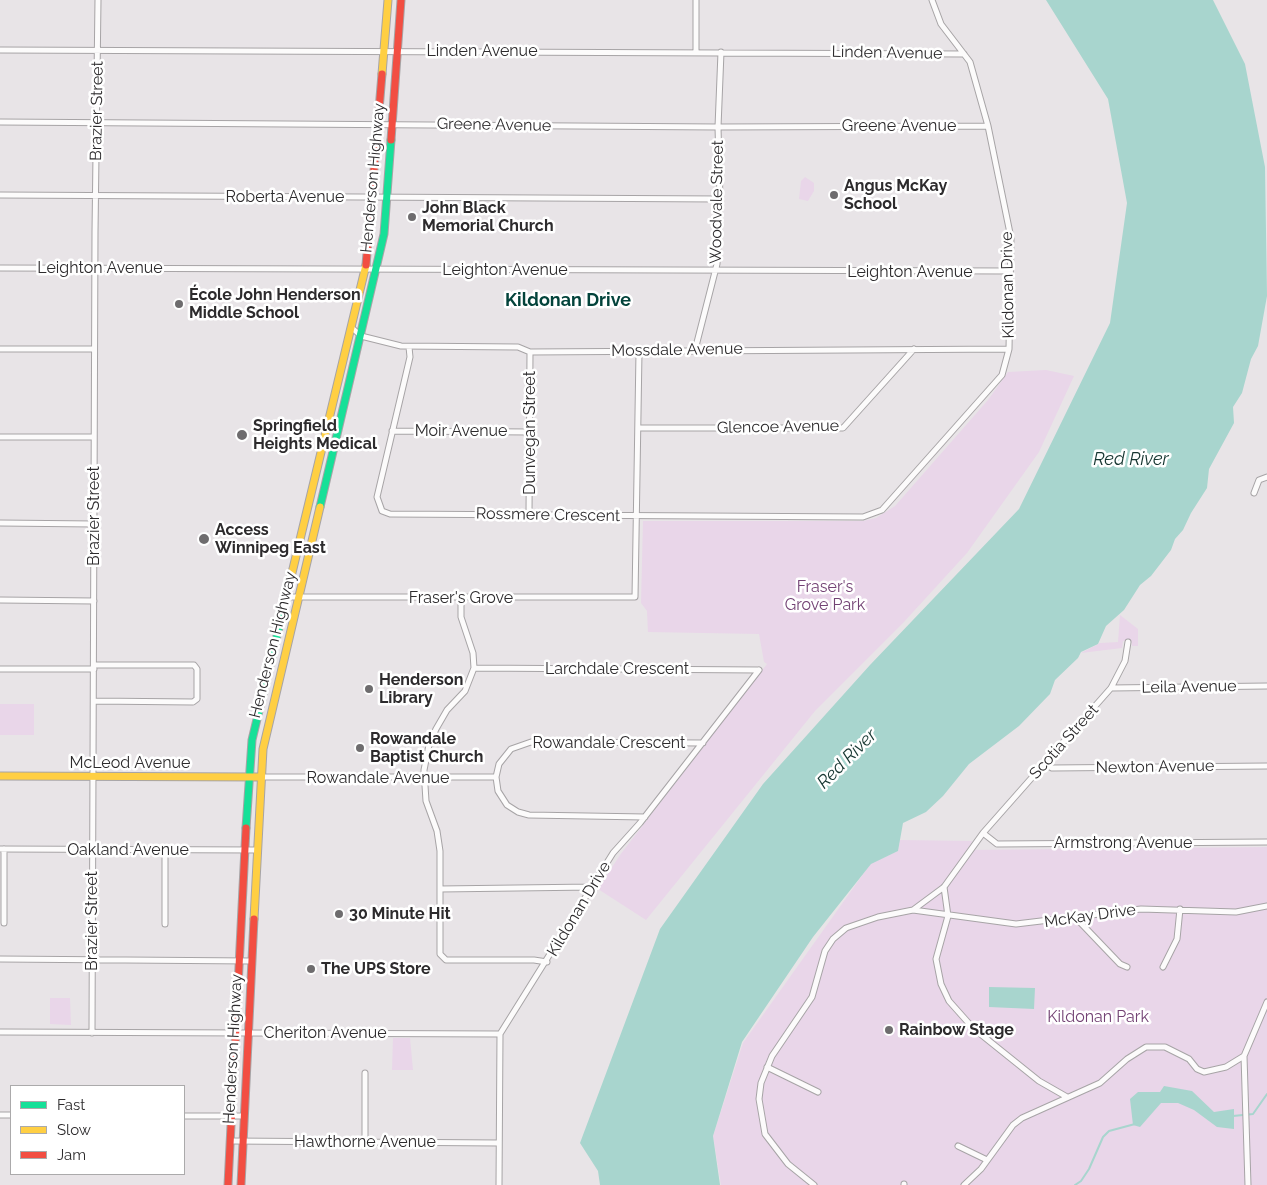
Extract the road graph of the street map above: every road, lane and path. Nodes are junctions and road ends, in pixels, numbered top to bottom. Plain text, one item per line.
1 (98, 0) edge
2 (388, 0) edge
3 (402, 0) edge
4 (696, 0) edge
5 (932, 0) edge
6 (0, 50) edge
7 (98, 51) junction
8 (384, 51) junction
9 (398, 51) junction
10 (696, 52) junction
11 (721, 52) junction
12 (964, 54) junction
13 (0, 122) edge
14 (97, 122) junction
15 (379, 124) junction
16 (392, 124) junction
17 (988, 126) junction
18 (718, 127) junction
19 (0, 195) edge
20 (96, 196) junction
21 (374, 196) junction
22 (387, 196) junction
23 (720, 199) junction
24 (0, 268) edge
25 (95, 268) junction
26 (365, 270) junction
27 (378, 270) junction
28 (716, 271) junction
29 (1010, 271) junction
30 (351, 327) junction
31 (362, 336) junction
32 (409, 347) junction
33 (0, 349) edge
34 (94, 349) junction
35 (914, 349) junction
36 (1009, 349) junction
37 (695, 350) junction
38 (530, 352) junction
39 (639, 352) junction
40 (335, 394) junction
41 (347, 397) junction
42 (638, 428) junction
43 (392, 431) junction
44 (530, 432) junction
45 (0, 437) edge
46 (94, 437) junction
47 (318, 465) junction
48 (330, 468) junction
49 (1265, 477) edge
50 (1254, 493) dead end
51 (882, 510) joint
52 (529, 514) junction
53 (637, 516) junction
54 (0, 524) edge
55 (94, 524) junction
56 (286, 597) junction
57 (299, 597) junction
58 (461, 598) junction
59 (0, 600) edge
60 (94, 601) junction
61 (1128, 642) dead end
62 (94, 667) junction
63 (474, 668) junction
64 (0, 670) edge
65 (759, 670) joint
66 (1267, 686) edge
67 (264, 688) junction
68 (1111, 688) junction
69 (274, 697) junction
70 (94, 701) junction
71 (703, 743) junction
72 (1044, 764) junction
73 (1267, 766) edge
74 (0, 776) edge
75 (92, 776) junction
76 (248, 777) junction
77 (260, 777) junction
78 (424, 778) junction
79 (496, 778) junction
80 (645, 817) junction
81 (983, 833) junction
82 (1267, 842) edge
83 (2, 849) edge
84 (92, 849) junction
85 (166, 850) junction
86 (244, 850) junction
87 (256, 850) junction
88 (944, 887) junction
89 (592, 888) junction
90 (440, 889) junction
91 (1267, 906) edge
92 (913, 910) junction
93 (1180, 910) junction
94 (948, 916) junction
95 (1076, 918) junction
96 (4, 923) dead end
97 (165, 924) dead end
98 (0, 959) edge
99 (93, 960) junction
100 (239, 960) junction
101 (251, 960) junction
102 (547, 962) junction
103 (1127, 967) dead end
104 (1163, 967) dead end
105 (1267, 1002) edge
106 (0, 1032) edge
107 (248, 1032) junction
108 (92, 1033) junction
109 (236, 1033) junction
110 (500, 1034) junction
111 (1244, 1056) junction
112 (767, 1067) junction
113 (365, 1073) dead end
114 (818, 1092) dead end
115 (1067, 1097) junction
116 (185, 1116) edge
117 (232, 1116) junction
118 (244, 1116) junction
119 (231, 1141) junction
120 (243, 1142) junction
121 (365, 1142) junction
122 (499, 1143) junction
123 (958, 1146) dead end
124 (988, 1160) junction
125 (228, 1185) edge
126 (241, 1185) edge
127 (499, 1185) edge
128 (814, 1185) edge
129 (964, 1185) edge
130 (1248, 1185) edge

1 - 7 street, Brazier Street
2 - 8 main road, Henderson Highway
3 - 9 main road, Henderson Highway
4 - 10 street
5 - 12 street, Kildonan Drive
6 - 7 street, Linden Avenue
7 - 8 street, Linden Avenue
7 - 14 street, Brazier Street
8 - 9 street, Linden Avenue
8 - 15 main road, Henderson Highway
9 - 10 street, Linden Avenue
9 - 16 main road, Henderson Highway
10 - 11 street, Linden Avenue
11 - 12 street, Linden Avenue
11 - 18 street, Woodvale Street
12 - 17 street, Kildonan Drive
13 - 14 street, Greene Avenue
14 - 15 street, Greene Avenue
14 - 20 street, Brazier Street
15 - 16 street, Greene Avenue
15 - 21 main road, Henderson Highway
16 - 18 street, Greene Avenue
16 - 22 main road, Henderson Highway
17 - 18 street, Greene Avenue
17 - 29 street, Kildonan Drive
18 - 23 street, Woodvale Street
19 - 20 street, Roberta Avenue
20 - 21 street, Roberta Avenue
20 - 25 street, Brazier Street
21 - 22 street, Roberta Avenue
21 - 26 main road, Henderson Highway
22 - 23 street, Roberta Avenue
22 - 27 main road, Henderson Highway
23 - 28 street, Woodvale Street
24 - 25 street, Leighton Avenue
25 - 26 street, Leighton Avenue
25 - 34 street, Brazier Street
26 - 27 street, Leighton Avenue
26 - 30 main road, Henderson Highway
27 - 28 street, Leighton Avenue
27 - 31 main road, Henderson Highway
28 - 29 street, Leighton Avenue
28 - 37 street, Woodvale Street
29 - 36 street, Kildonan Drive
30 - 31 street, Mossdale Avenue
30 - 40 main road, Henderson Highway
31 - 32 street, Mossdale Avenue
31 - 41 main road, Henderson Highway
32 - 38 street, Mossdale Avenue
32 - 43 street, Rossmere Crescent
33 - 34 street
34 - 46 street, Brazier Street
35 - 36 street, Mossdale Avenue
35 - 37 street, Mossdale Avenue
35 - 42 street, Glencoe Avenue
36 - 51 street, Kildonan Drive
37 - 39 street, Mossdale Avenue
38 - 39 street, Mossdale Avenue
38 - 44 street, Dunvegan Street
39 - 42 street
40 - 41 main road
40 - 47 main road, Henderson Highway
41 - 48 main road, Henderson Highway
42 - 53 street
43 - 44 street, Moir Avenue
43 - 52 street, Rossmere Crescent
44 - 52 street, Dunvegan Street
45 - 46 street
46 - 55 street, Brazier Street
47 - 48 main road
47 - 56 main road, Henderson Highway
48 - 57 main road, Henderson Highway
49 - 50 street
51 - 53 street, Rossmere Crescent
52 - 53 street, Rossmere Crescent
53 - 58 street, Fraser's Grove
54 - 55 street
55 - 60 street, Brazier Street
56 - 57 street, Fraser's Grove
56 - 67 main road, Henderson Highway
57 - 58 street, Fraser's Grove
57 - 69 main road, Henderson Highway
58 - 63 street
59 - 60 street
60 - 62 street, Brazier Street
61 - 68 street, Scotia Street
62 - 64 street
62 - 70 street, Brazier Street
62 - 70 street
63 - 65 street, Larchdale Crescent
63 - 78 street
65 - 71 street, Kildonan Drive
66 - 68 street, Leila Avenue
67 - 69 main road
67 - 76 main road, Henderson Highway
68 - 72 street, Scotia Street
69 - 77 main road, Henderson Highway
70 - 75 street, Brazier Street
71 - 79 street, Rowandale Crescent
71 - 80 street, Kildonan Drive
72 - 73 street, Newton Avenue
72 - 81 street, Scotia Street
74 - 75 main road, McLeod Avenue
75 - 76 main road, McLeod Avenue
75 - 84 street, Brazier Street
76 - 77 main road, McLeod Avenue
76 - 86 main road, Henderson Highway
77 - 78 street, Rowandale Avenue
77 - 87 main road, Henderson Highway
78 - 79 street, Rowandale Avenue
78 - 90 street
79 - 80 street
80 - 89 street, Kildonan Drive
81 - 82 street, Armstrong Avenue
81 - 88 street, Scotia Street
83 - 84 street, Oakland Avenue
83 - 96 street
84 - 85 street, Oakland Avenue
84 - 99 street, Brazier Street
85 - 86 street, Oakland Avenue
85 - 97 street
86 - 87 street, Oakland Avenue
86 - 100 main road, Henderson Highway
87 - 101 main road, Henderson Highway
88 - 92 street, Scotia Street
88 - 94 street
89 - 90 street
89 - 102 street, Kildonan Drive
90 - 102 street
91 - 93 street, McKay Drive
92 - 94 street, McKay Drive
92 - 112 street
93 - 95 street, McKay Drive
93 - 104 street
94 - 95 street, McKay Drive
94 - 115 street
95 - 103 street
98 - 99 street
99 - 100 street
99 - 108 street, Brazier Street
100 - 101 street
100 - 109 main road, Henderson Highway
101 - 107 main road, Henderson Highway
102 - 110 street, Kildonan Drive
105 - 111 street
106 - 108 street, Cheriton Avenue
107 - 109 street, Cheriton Avenue
107 - 110 street, Cheriton Avenue
107 - 118 main road, Henderson Highway
108 - 109 street, Cheriton Avenue
109 - 117 main road, Henderson Highway
110 - 122 street
111 - 115 street
111 - 130 street
112 - 114 street
112 - 128 street
113 - 121 street
115 - 124 street
116 - 117 street
117 - 118 street
117 - 119 main road, Henderson Highway
118 - 120 main road, Henderson Highway
119 - 120 street, Hawthorne Avenue
119 - 125 main road, Henderson Highway
120 - 121 street, Hawthorne Avenue
120 - 126 main road, Henderson Highway
121 - 122 street, Hawthorne Avenue
122 - 127 street
123 - 124 street
124 - 129 street

